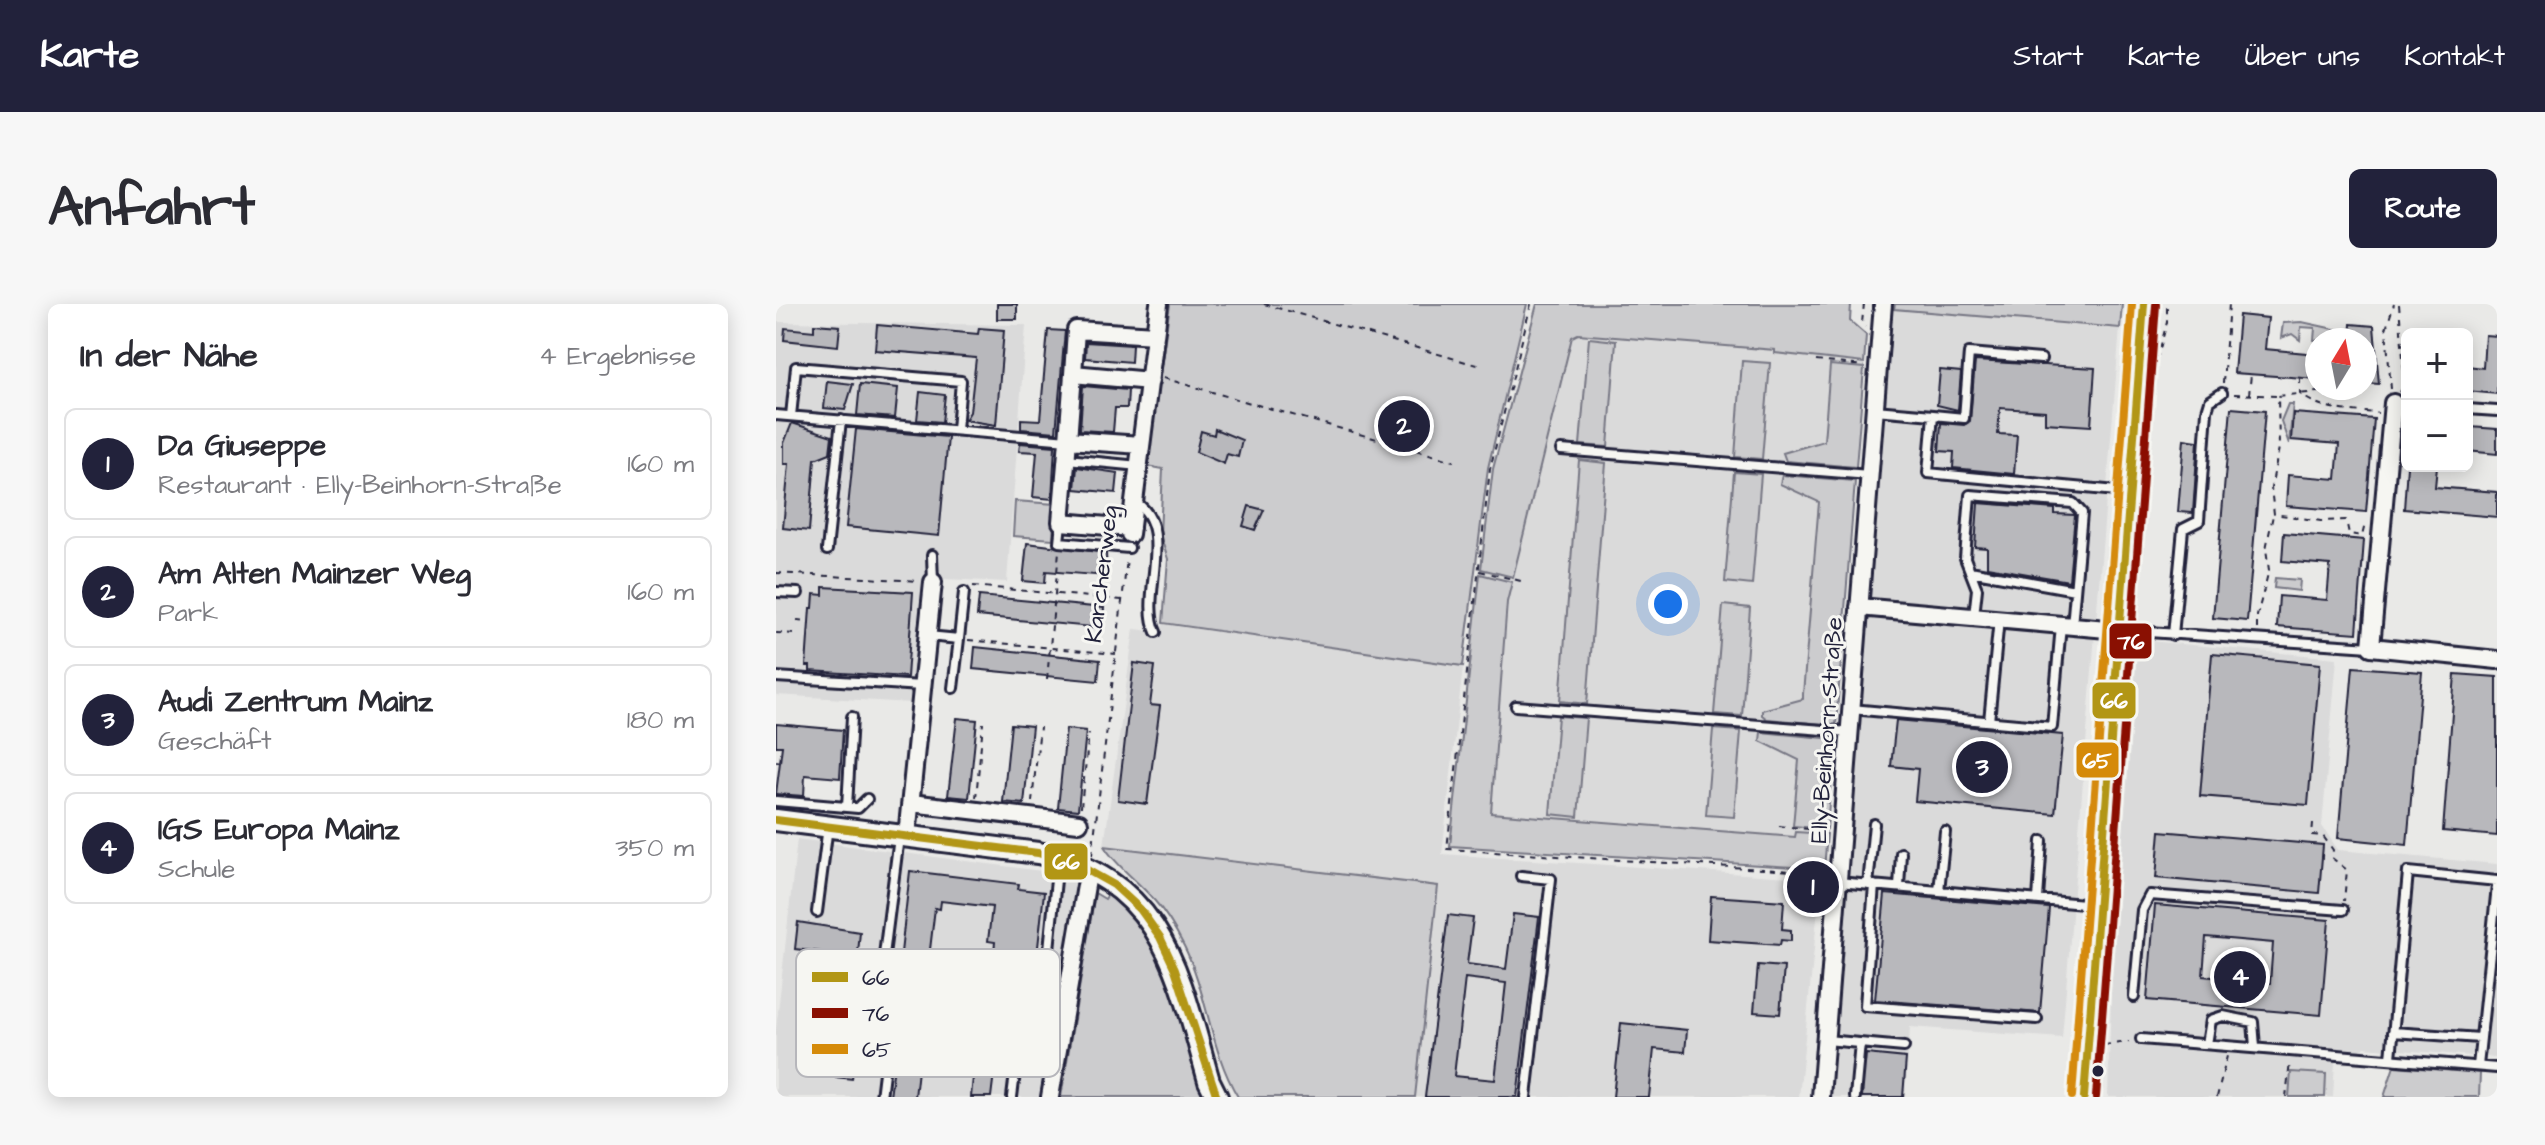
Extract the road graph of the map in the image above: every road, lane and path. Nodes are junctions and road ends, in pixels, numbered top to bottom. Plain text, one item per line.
1 (1159, 304) edge
2 (1264, 304) edge
3 (1531, 304) edge
4 (1883, 304) edge
5 (2144, 304) edge
6 (2167, 304) edge
7 (2229, 304) edge
8 (2394, 304) edge
9 (2399, 304) edge
10 (2401, 331) edge
11 (1155, 335) junction
12 (2041, 359) dead end
13 (1816, 361) dead end
14 (2157, 361) dead end
15 (1480, 366) dead end
16 (1865, 366) dead end
17 (1073, 374) junction
18 (2251, 374) dead end
19 (1150, 378) junction
20 (2300, 378) dead end
21 (2222, 393) junction
22 (2305, 393) edge
23 (2300, 394) junction
24 (2249, 396) junction
25 (2278, 396) junction
26 (2400, 403) edge
27 (2473, 409) edge
28 (1875, 410) junction
29 (2497, 411) edge
30 (2374, 413) dead end
31 (776, 415) edge
32 (1933, 415) junction
33 (791, 416) junction
34 (841, 420) junction
35 (957, 430) junction
36 (1068, 440) junction
37 (1141, 445) junction
38 (1561, 450) dead end
39 (1066, 458) junction
40 (1454, 461) dead end
41 (1139, 466) junction
42 (1869, 475) junction
43 (2128, 492) junction
44 (1134, 502) junction
45 (2274, 514) junction
46 (1061, 522) junction
47 (2382, 527) junction
48 (1130, 537) junction
49 (1059, 542) junction
50 (827, 550) dead end
51 (932, 555) dead end
52 (1478, 570) junction
53 (1970, 571) junction
54 (776, 573) edge
55 (933, 582) junction
56 (1525, 582) dead end
57 (963, 589) joint
58 (2075, 590) junction
59 (776, 592) edge
60 (798, 593) dead end
61 (1055, 593) junction
62 (1122, 600) junction
63 (1859, 607) junction
64 (1974, 617) junction
65 (1999, 619) junction
66 (797, 620) dead end
67 (809, 621) dead end
68 (2066, 626) junction
69 (2118, 630) junction
70 (1156, 632) dead end
71 (776, 633) edge
72 (796, 634) dead end
73 (2173, 635) junction
74 (928, 636) junction
75 (959, 639) junction
76 (2257, 639) junction
77 (2371, 647) junction
78 (1050, 648) junction
79 (1116, 654) junction
80 (2497, 660) edge
81 (776, 677) edge
82 (1047, 679) dead end
83 (923, 686) junction
84 (953, 688) dead end
85 (1516, 706) dead end
86 (1851, 709) junction
87 (852, 717) dead end
88 (1989, 721) junction
89 (983, 723) dead end
90 (1040, 727) dead end
91 (1850, 732) junction
92 (1089, 733) dead end
93 (776, 761) edge
94 (781, 762) dead end
95 (867, 799) dead end
96 (776, 801) edge
97 (911, 803) junction
98 (847, 807) junction
99 (974, 810) junction
100 (1030, 817) junction
101 (776, 820) edge
102 (1079, 823) joint
103 (2313, 823) dead end
104 (1874, 824) dead end
105 (828, 825) junction
106 (1779, 826) dead end
107 (1829, 831) dead end
108 (1945, 832) dead end
109 (903, 835) junction
110 (2042, 841) dead end
111 (1901, 853) dead end
112 (1058, 857) junction
113 (1091, 860) junction
114 (1521, 876) dead end
115 (1838, 878) junction
116 (2497, 883) edge
117 (1871, 885) junction
118 (1899, 887) junction
119 (1939, 891) junction
120 (2038, 899) junction
121 (2096, 905) junction
122 (2343, 910) joint
123 (817, 912) dead end
124 (886, 949) edge
125 (1048, 949) edge
126 (2134, 997) dead end
127 (2037, 1019) dead end
128 (2393, 1032) junction
129 (2480, 1038) junction
130 (1060, 1039) edge
131 (2141, 1039) dead end
132 (1826, 1040) junction
133 (2126, 1042) dead end
134 (1860, 1043) junction
135 (2207, 1044) junction
136 (2111, 1045) dead end
137 (2228, 1045) junction
138 (1904, 1047) dead end
139 (2255, 1047) junction
140 (2291, 1050) junction
141 (2391, 1058) junction
142 (2478, 1066) junction
143 (2497, 1068) edge
144 (883, 1077) edge
145 (1014, 1077) edge
146 (1053, 1077) edge
147 (881, 1097) edge
148 (1012, 1097) edge
149 (1050, 1097) edge
150 (1217, 1097) edge
151 (1526, 1097) edge
152 (1821, 1097) edge
153 (1855, 1097) edge
154 (2084, 1097) edge
155 (2217, 1097) edge
156 (2286, 1097) edge

1 - 11 street, Karcherweg
2 - 15 path
3 - 52 path
4 - 28 street, Elly-Beinhorn-Straße
5 - 43 street
6 - 14 path
7 - 21 path
8 - 26 path
9 - 10 path
11 - 17 street
11 - 19 street, Karcherweg
12 - 32 lane
13 - 16 path
17 - 19 street
17 - 36 street
18 - 24 path
19 - 37 street, Karcherweg
19 - 40 path
20 - 23 path
21 - 24 path
21 - 73 lane
22 - 23 path
23 - 25 path
23 - 30 path
24 - 25 path
25 - 45 path
26 - 47 street
27 - 29 lane
28 - 32 lane
28 - 42 street, Elly-Beinhorn-Straße
31 - 33 lane
32 - 43 lane
33 - 34 lane
33 - 35 lane
34 - 35 lane
34 - 50 lane
35 - 36 lane
36 - 37 street
36 - 39 street
37 - 41 street, Karcherweg
38 - 42 lane
39 - 41 lane
39 - 46 street
41 - 44 street, Karcherweg
42 - 63 street, Elly-Beinhorn-Straße
43 - 69 street
44 - 48 street, Karcherweg
44 - 70 lane
45 - 47 path
45 - 76 path
46 - 48 street
46 - 49 lane
47 - 77 street
48 - 49 lane
48 - 62 path, Karcherweg
49 - 61 path
51 - 55 lane
52 - 56 path
52 - 115 path
53 - 58 lane
53 - 58 lane
53 - 64 lane
54 - 55 path
55 - 74 street
57 - 61 path
57 - 75 lane
58 - 68 lane
59 - 60 lane
61 - 62 path
61 - 78 path
62 - 79 path, Karcherweg
63 - 64 street, Elly-Beinhorn-Straße
63 - 86 street, Elly-Beinhorn-Straße
64 - 65 street, Elly-Beinhorn-Straße
65 - 68 street, Elly-Beinhorn-Straße
65 - 88 lane
66 - 67 path
68 - 69 street, Elly-Beinhorn-Straße
68 - 88 lane
69 - 73 lane
69 - 121 street
71 - 72 path
73 - 76 lane
74 - 75 lane
74 - 83 street
75 - 78 path
75 - 84 lane
76 - 77 lane
77 - 80 street
78 - 79 path
78 - 82 path
79 - 113 path, Karcherweg
81 - 83 lane
83 - 97 street
85 - 91 lane
86 - 88 lane
86 - 91 street, Elly-Beinhorn-Straße
87 - 98 lane
89 - 99 path
90 - 100 path
91 - 115 street, Elly-Beinhorn-Straße
92 - 102 path
93 - 94 path
95 - 98 lane
96 - 98 lane
97 - 99 street
97 - 109 street
99 - 100 street
100 - 102 street
101 - 105 street
103 - 122 path
104 - 117 lane
105 - 109 street
105 - 123 lane
106 - 107 path
108 - 119 lane
109 - 112 street
109 - 124 lane
110 - 120 lane
111 - 118 lane
112 - 113 street
112 - 125 lane
113 - 130 street
113 - 150 street
114 - 151 lane
115 - 117 lane
115 - 132 street, Elly-Beinhorn-Straße
116 - 128 lane
116 - 129 lane
117 - 118 lane
117 - 127 lane
118 - 119 lane
119 - 120 lane
120 - 121 lane
121 - 154 street
122 - 126 lane
128 - 129 lane
128 - 141 lane
129 - 142 lane
131 - 135 lane
132 - 134 lane
132 - 152 street, Elly-Beinhorn-Straße
133 - 136 path
134 - 138 lane
134 - 153 lane
135 - 137 lane
135 - 139 lane
137 - 139 lane
137 - 155 path
139 - 140 lane
140 - 141 lane
140 - 156 path
141 - 142 lane
142 - 143 lane
144 - 147 lane
145 - 148 lane
146 - 149 street

